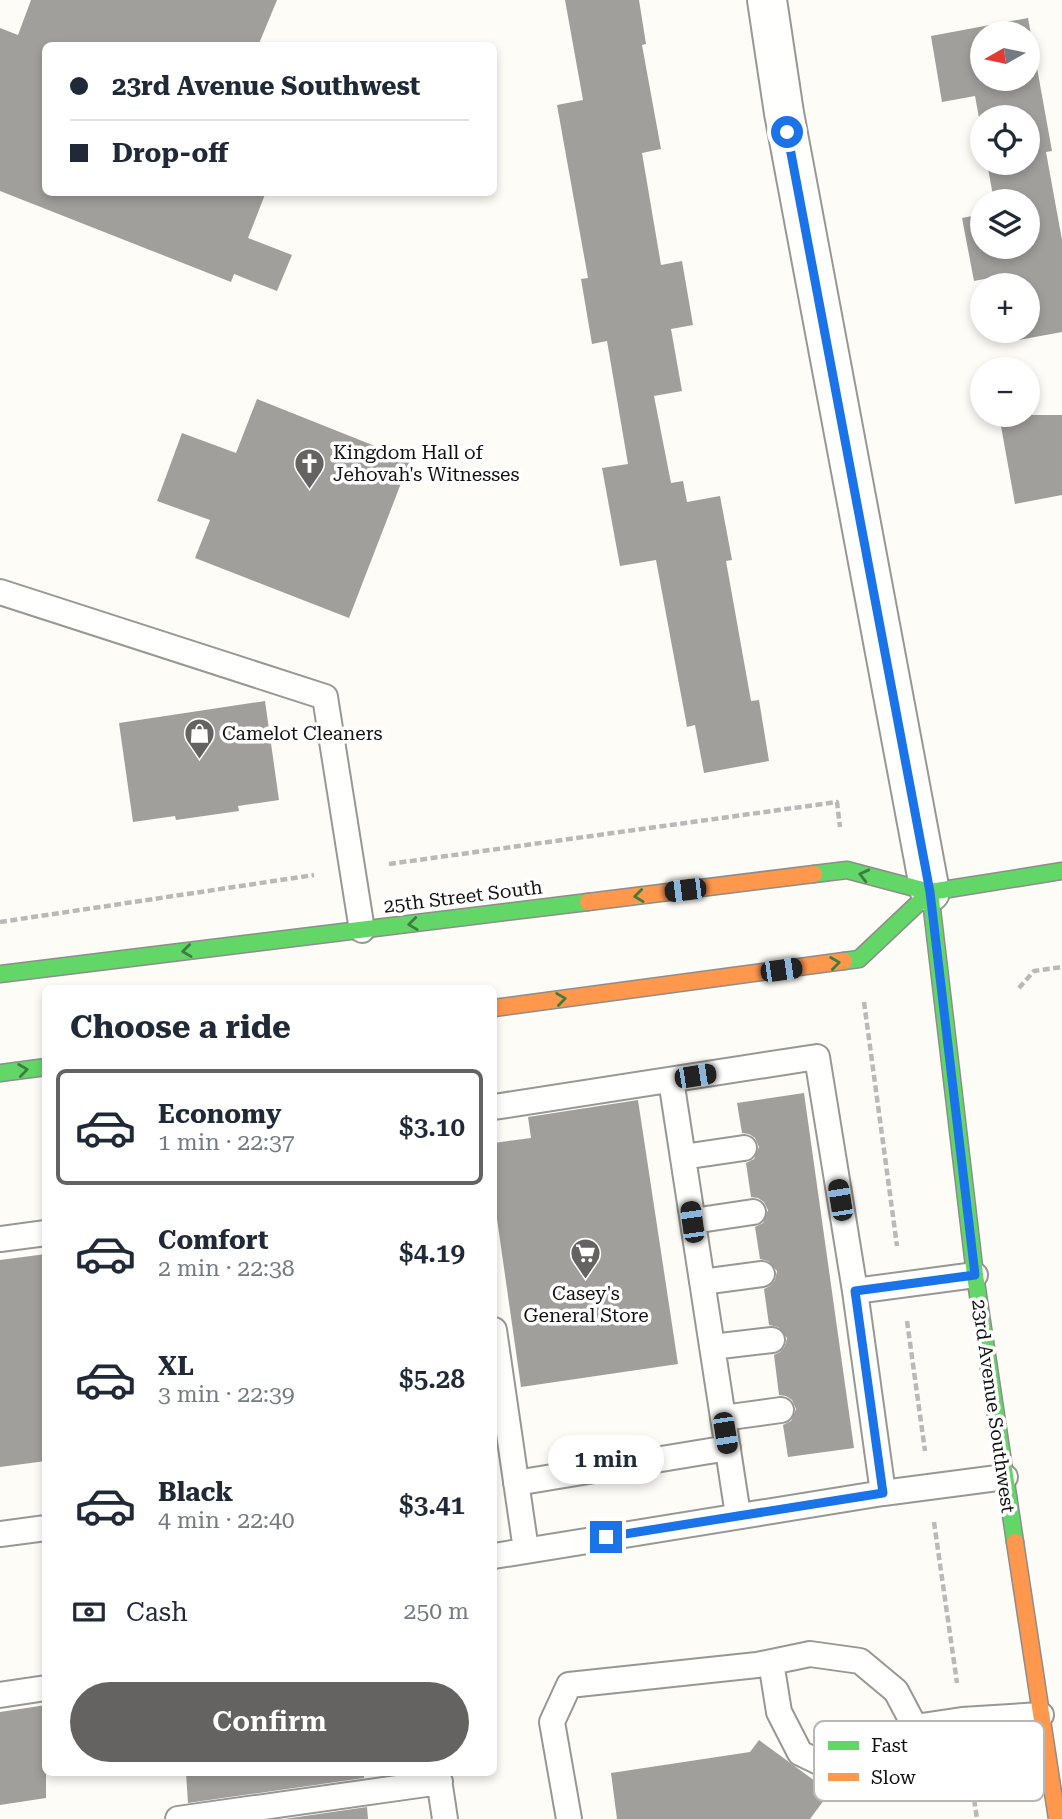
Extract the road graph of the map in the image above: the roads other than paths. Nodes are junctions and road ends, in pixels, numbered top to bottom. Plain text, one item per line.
1 (766, 0) edge
2 (0, 592) edge
3 (1062, 871) edge
4 (930, 892) junction
5 (362, 930) junction
6 (0, 974) edge
7 (497, 1008) edge
8 (42, 1068) edge
9 (0, 1073) edge
10 (671, 1080) junction
11 (497, 1107) edge
12 (744, 1148) dead end
13 (683, 1157) junction
14 (753, 1212) dead end
15 (692, 1222) junction
16 (42, 1234) edge
17 (0, 1239) edge
18 (762, 1274) dead end
19 (975, 1275) junction
20 (702, 1282) junction
21 (855, 1291) junction
22 (772, 1340) dead end
23 (712, 1348) junction
24 (497, 1351) edge
25 (781, 1410) dead end
26 (723, 1418) junction
27 (728, 1448) junction
28 (1004, 1477) junction
29 (516, 1483) junction
30 (883, 1493) junction
31 (738, 1515) junction
32 (42, 1529) edge
33 (0, 1534) edge
34 (526, 1550) junction
35 (497, 1555) edge
36 (771, 1662) junction
37 (42, 1689) edge
38 (0, 1695) edge
39 (1041, 1714) junction
40 (912, 1721) edge
41 (955, 1721) edge
42 (1042, 1721) edge
43 (1044, 1734) edge
44 (814, 1760) edge
45 (439, 1777) edge
46 (178, 1819) edge
47 (445, 1819) edge
48 (569, 1819) edge
49 (1057, 1819) edge

1 - 4 street, 23rd Avenue Southwest
2 - 5 lane
3 - 4 main road, 25th Street South
4 -> 5 main road, 25th Street South
7 -> 4 main road
4 - 19 main road, 23rd Avenue Southwest
5 -> 6 main road, 25th Street South
9 -> 8 main road
10 - 11 lane
10 - 13 lane
10 - 21 lane
12 - 13 lane
13 - 15 lane
14 - 15 lane
15 - 20 lane
16 - 17 lane
18 - 20 lane
19 - 21 lane
19 - 28 main road, 23rd Avenue Southwest
20 - 23 lane
21 - 30 lane
22 - 23 lane
23 - 26 lane
24 - 29 lane
25 - 26 lane
26 - 27 lane
27 - 29 lane
27 - 31 lane
28 - 30 lane
28 - 39 main road, 23rd Avenue Southwest
29 - 34 lane
30 - 31 lane
31 - 34 lane
32 - 33 lane
34 - 35 lane
36 - 40 lane
36 - 44 lane
36 - 48 lane
37 - 38 lane
39 - 41 lane
39 - 42 main road, 23rd Avenue Southwest
43 - 49 main road, 23rd Avenue Southwest
45 - 46 lane
45 - 47 lane

